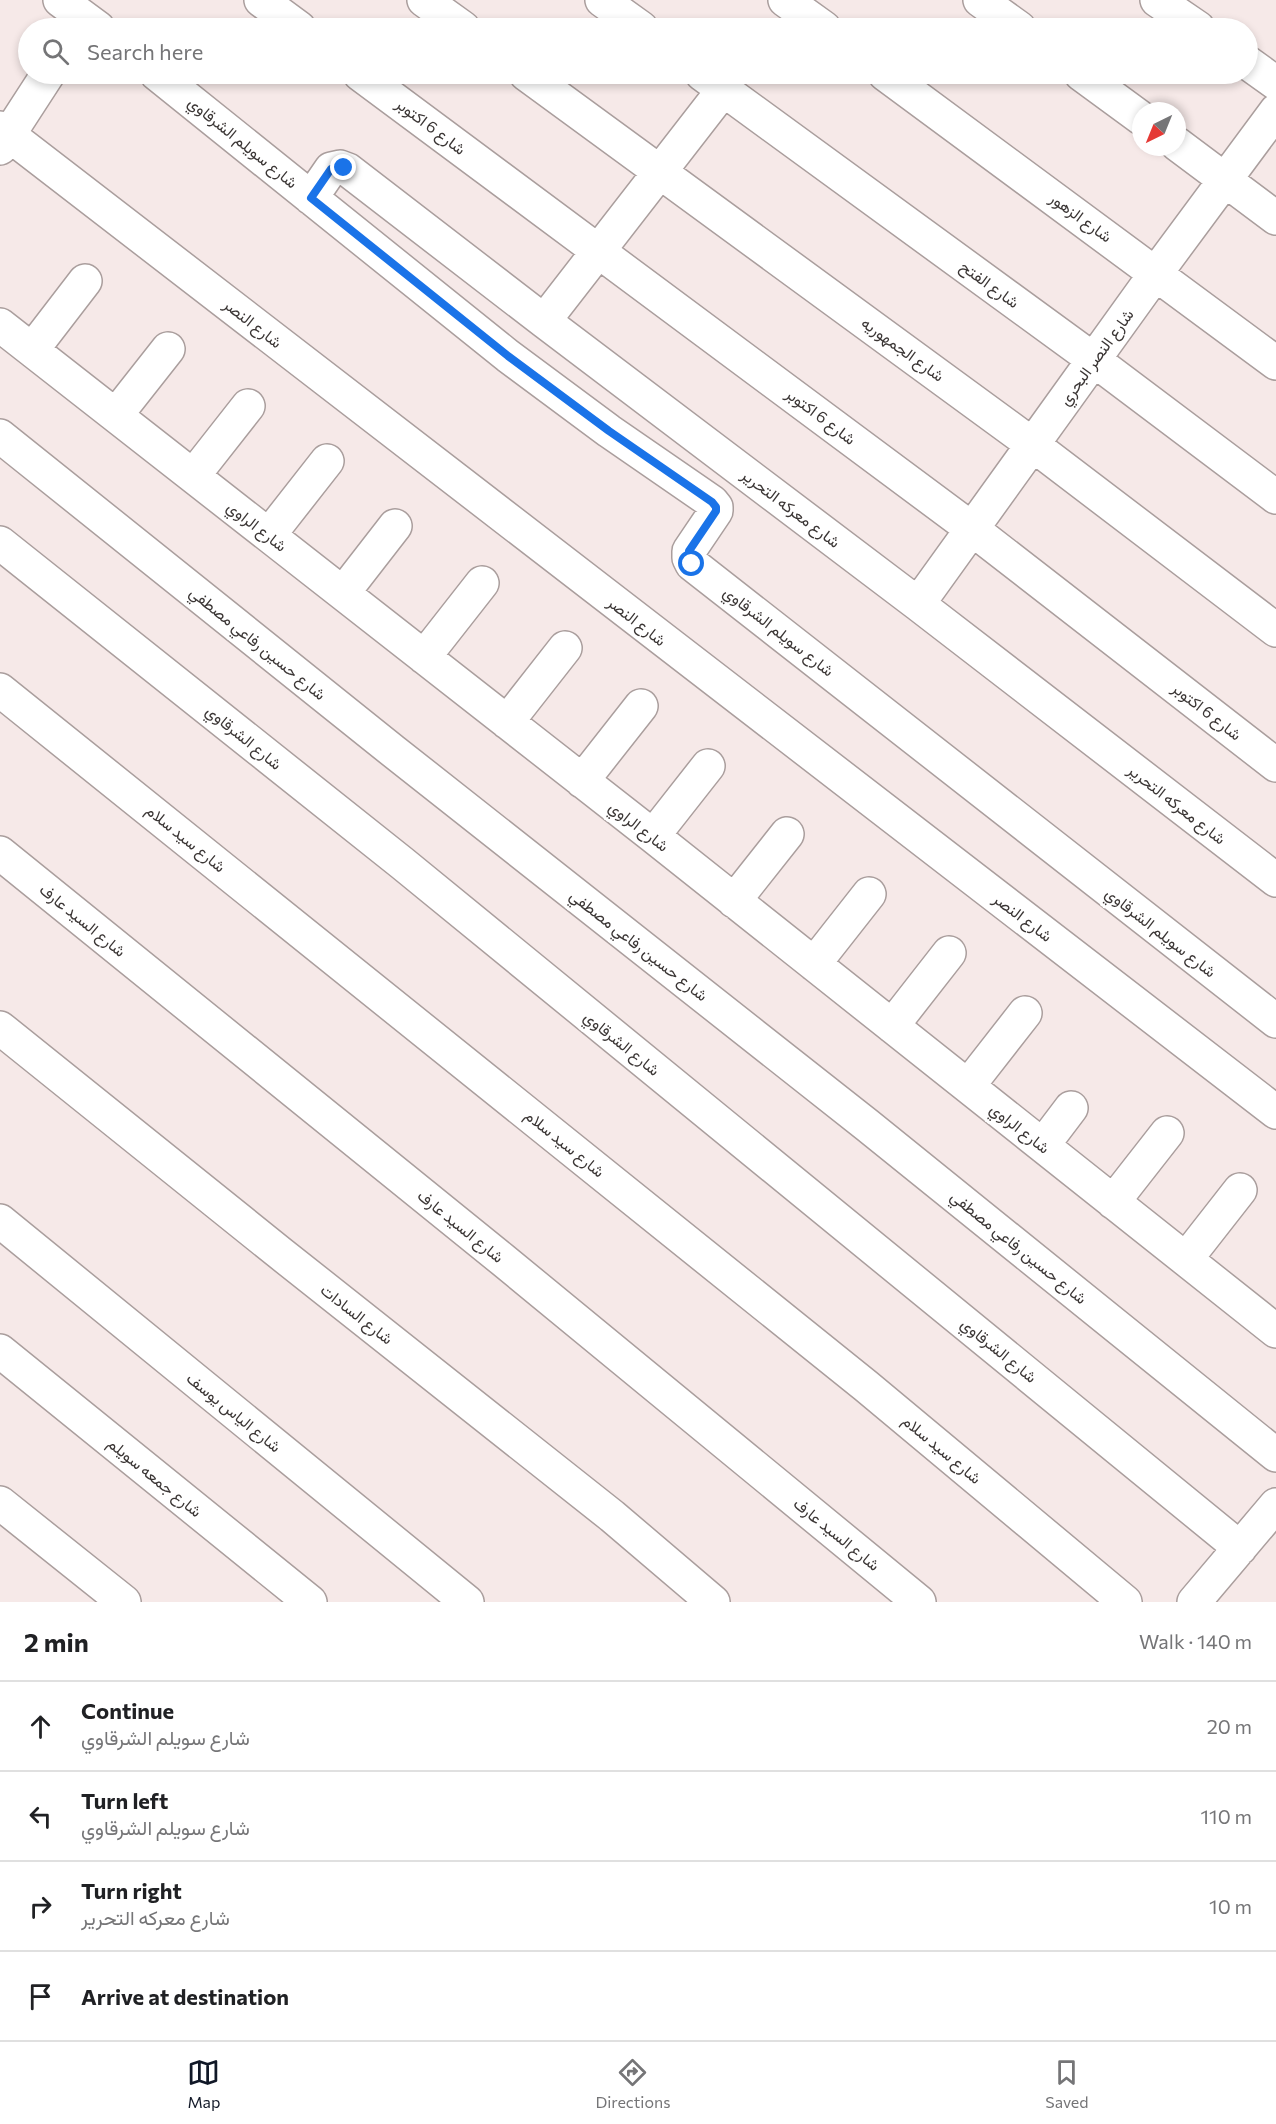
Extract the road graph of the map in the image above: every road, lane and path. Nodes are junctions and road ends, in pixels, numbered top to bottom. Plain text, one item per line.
1 (261, 0) edge
2 (424, 0) edge
3 (602, 0) edge
4 (785, 0) edge
5 (980, 0) edge
6 (1157, 0) edge
7 (285, 18) edge
8 (449, 18) edge
9 (627, 18) edge
10 (810, 18) edge
11 (1005, 18) edge
12 (1183, 18) edge
13 (1258, 70) edge
14 (1276, 83) edge
15 (41, 84) edge
16 (170, 84) edge
17 (374, 84) edge
18 (540, 84) edge
19 (711, 84) edge
20 (717, 84) edge
21 (899, 84) edge
22 (1095, 84) edge
23 (1132, 111) edge
24 (1276, 111) edge
25 (3, 136) edge
26 (1186, 151) edge
27 (661, 171) junction
28 (1226, 180) junction
29 (311, 198) junction
30 (1276, 218) edge
31 (599, 250) junction
32 (1156, 273) junction
33 (85, 281) dead end
34 (544, 321) junction
35 (0, 325) edge
36 (168, 349) dead end
37 (32, 350) junction
38 (1094, 360) junction
39 (1276, 363) edge
40 (248, 406) dead end
41 (116, 415) junction
42 (0, 436) edge
43 (1033, 445) junction
44 (327, 461) dead end
45 (194, 476) junction
46 (1276, 497) edge
47 (395, 526) dead end
48 (972, 529) junction
49 (269, 535) junction
50 (0, 543) edge
51 (482, 583) dead end
52 (343, 593) junction
53 (918, 604) junction
54 (1276, 630) edge
55 (565, 648) dead end
56 (424, 657) junction
57 (0, 690) edge
58 (641, 706) dead end
59 (507, 722) junction
60 (1276, 765) edge
61 (708, 766) dead end
62 (582, 781) junction
63 (787, 834) dead end
64 (652, 836) junction
65 (0, 854) edge
66 (1276, 880) edge
67 (869, 894) dead end
68 (734, 901) junction
69 (949, 953) dead end
70 (814, 964) junction
71 (1025, 1013) dead end
72 (1276, 1021) edge
73 (892, 1026) junction
74 (0, 1028) edge
75 (968, 1086) junction
76 (1071, 1108) dead end
77 (1276, 1112) edge
78 (1167, 1133) dead end
79 (1042, 1146) junction
80 (1240, 1190) dead end
81 (1113, 1202) junction
82 (0, 1221) edge
83 (1186, 1260) junction
84 (1276, 1331) edge
85 (0, 1351) edge
86 (1276, 1455) edge
87 (0, 1503) edge
88 (1276, 1505) edge
89 (1240, 1548) junction
90 (124, 1602) edge
91 (310, 1602) edge
92 (467, 1602) edge
93 (713, 1602) edge
94 (919, 1602) edge
95 (1125, 1602) edge
96 (1194, 1602) edge

1 - 7 street
2 - 8 street
3 - 9 street
4 - 10 street
5 - 11 street
6 - 12 street
13 - 14 street
15 - 25 street
16 - 29 street, شارع سويلم الشرقاوي
17 - 31 street, شارع 6 اكتوبر
18 - 27 street, شارع الجمهوريه
19 - 27 street
20 - 38 street, شارع الفتح
21 - 32 street, شارع الزهور
22 - 23 street
24 - 28 street, شارع النصر البحري
25 - 77 street, شارع النصر
26 - 28 street
27 - 31 street
27 - 43 street, شارع الجمهوريه
28 - 30 street
28 - 32 street, شارع النصر البحري
29 - 34 street, شارع معركه التحرير
29 - 72 street, شارع سويلم الشرقاوي
31 - 34 street
31 - 48 street, شارع 6 اكتوبر
32 - 38 street, شارع النصر البحري
32 - 39 street, شارع الزهور
33 - 37 street
34 - 53 street, شارع معركه التحرير
35 - 37 street, شارع الراوي
36 - 41 street
37 - 41 street, شارع الراوي
38 - 43 street, شارع النصر البحري
38 - 46 street, شارع الفتح
40 - 45 street
41 - 45 street, شارع الراوي
42 - 86 street, شارع حسين رفاعي مصطفي
43 - 48 street, شارع النصر البحري
43 - 54 street, شارع الجمهوريه
44 - 49 street
45 - 49 street, شارع الراوي
47 - 52 street
48 - 53 street, شارع النصر البحري
48 - 60 street, شارع 6 اكتوبر
49 - 52 street, شارع الراوي
50 - 89 street, شارع الشرقاوي
51 - 56 street
52 - 56 street, شارع الراوي
53 - 66 street, شارع معركه التحرير
55 - 59 street
56 - 59 street, شارع الراوي
57 - 95 street, شارع سيد سلام
58 - 62 street
59 - 62 street, شارع الراوي
61 - 64 street
62 - 64 street, شارع الراوي
63 - 68 street
64 - 68 street, شارع الراوي
65 - 94 street, شارع السيد عارف
67 - 70 street
68 - 70 street, شارع الراوي
69 - 73 street
70 - 73 street, شارع الراوي
71 - 75 street
73 - 75 street, شارع الراوي
74 - 93 street, شارع السادات
75 - 79 street, شارع الراوي
76 - 79 street
78 - 81 street
79 - 81 street, شارع الراوي
80 - 83 street
81 - 83 street, شارع الراوي
82 - 92 street, شارع الياس يوسف
83 - 84 street, شارع الراوي
85 - 91 street, شارع جمعه سويلم
87 - 90 street
88 - 89 street
89 - 96 street

